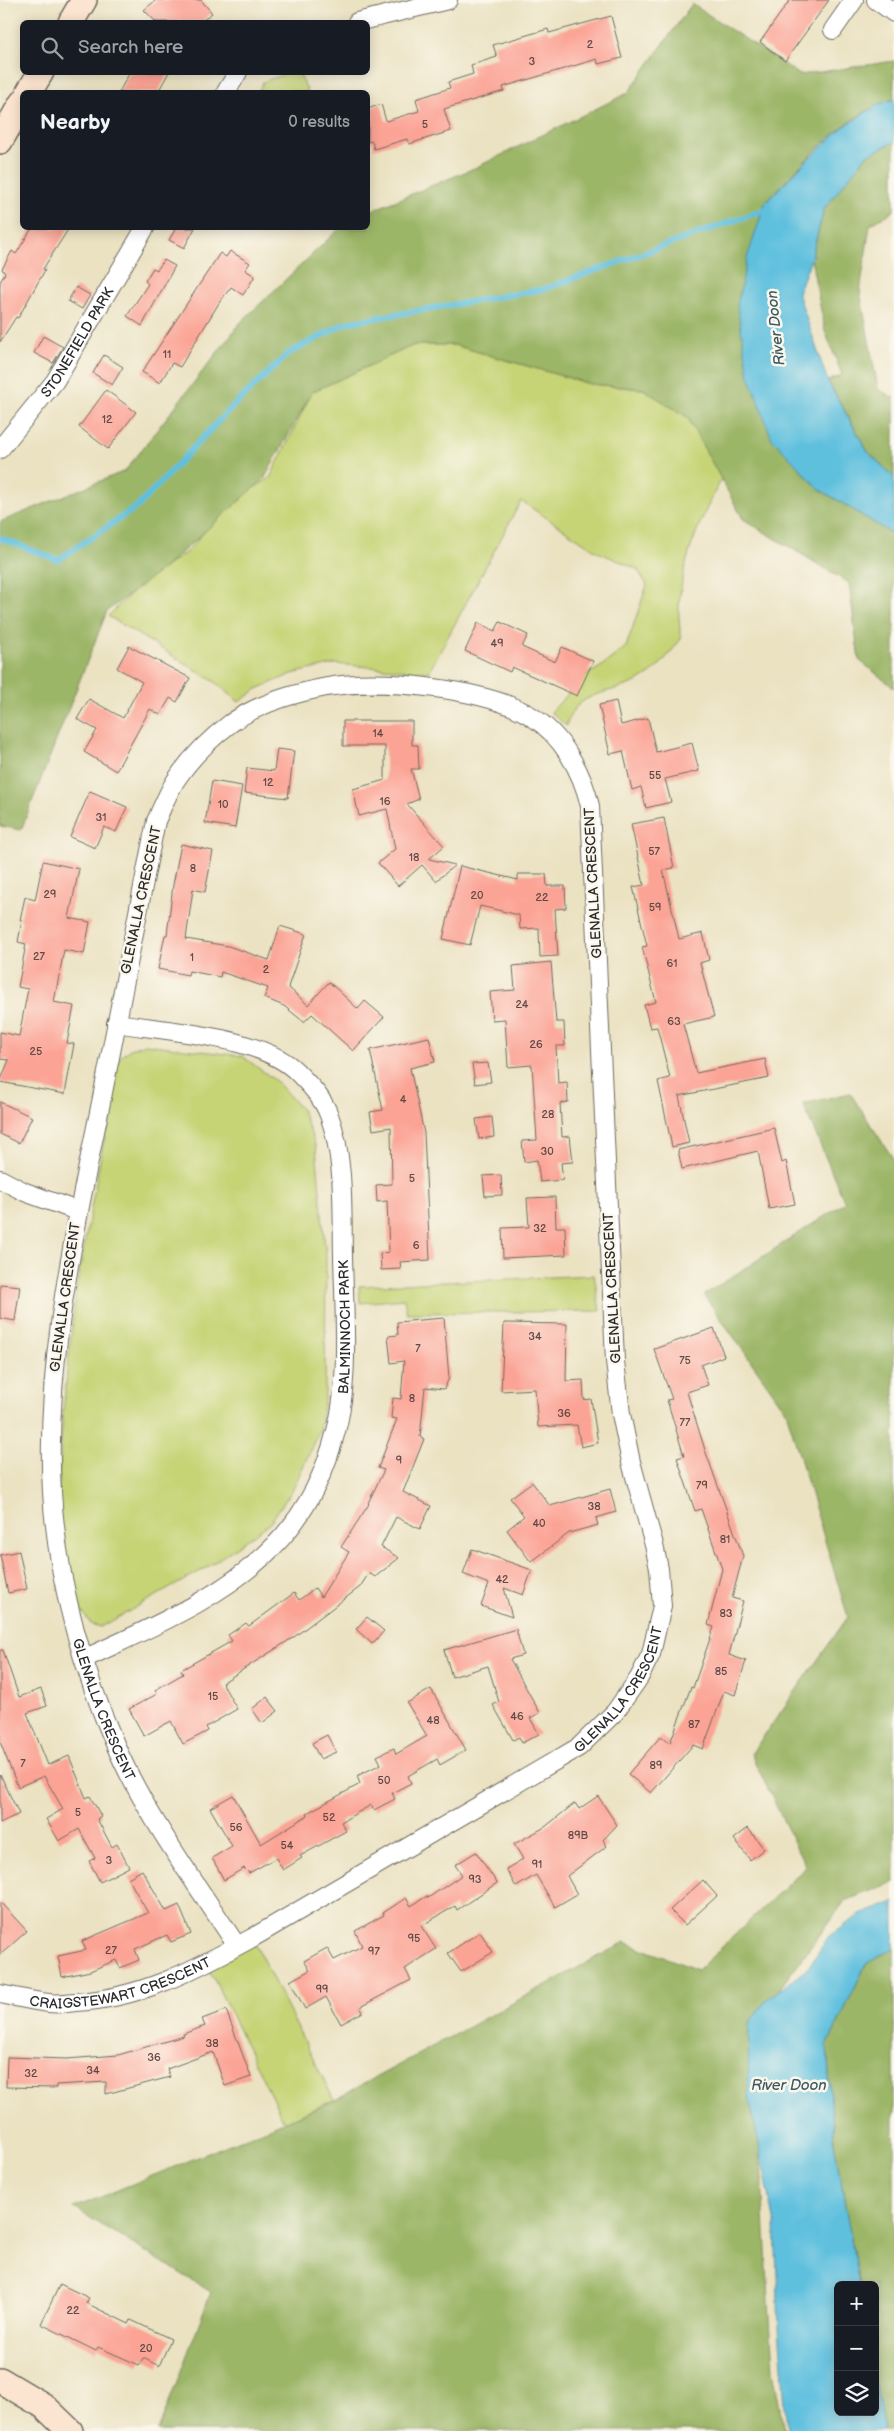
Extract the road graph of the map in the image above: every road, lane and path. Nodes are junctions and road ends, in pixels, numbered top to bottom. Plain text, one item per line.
1 (84, 0) edge
2 (448, 0) edge
3 (854, 0) edge
4 (876, 0) edge
5 (894, 13) edge
6 (72, 20) edge
7 (366, 20) edge
8 (833, 30) dead end
9 (39, 75) edge
10 (236, 75) edge
11 (30, 90) edge
12 (227, 90) edge
13 (20, 106) edge
14 (0, 140) edge
15 (145, 230) edge
16 (0, 449) edge
17 (116, 1023) junction
18 (0, 1179) edge
19 (78, 1211) junction
20 (84, 1659) junction
21 (236, 1946) junction
22 (0, 1994) edge
23 (0, 2380) edge
24 (70, 2431) edge

1 - 6 street
2 - 7 street
3 - 8 street
4 - 5 street
9 - 11 street
10 - 12 street
13 - 14 street
15 - 16 street, STONEFIELD PARK
17 - 19 street, GLENALLA CRESCENT
17 - 20 street, BALMINNOCH PARK
17 - 21 street, GLENALLA CRESCENT
18 - 19 street
19 - 20 street, GLENALLA CRESCENT
20 - 21 street, GLENALLA CRESCENT
21 - 22 street, CRAIGSTEWART CRESCENT
23 - 24 street

